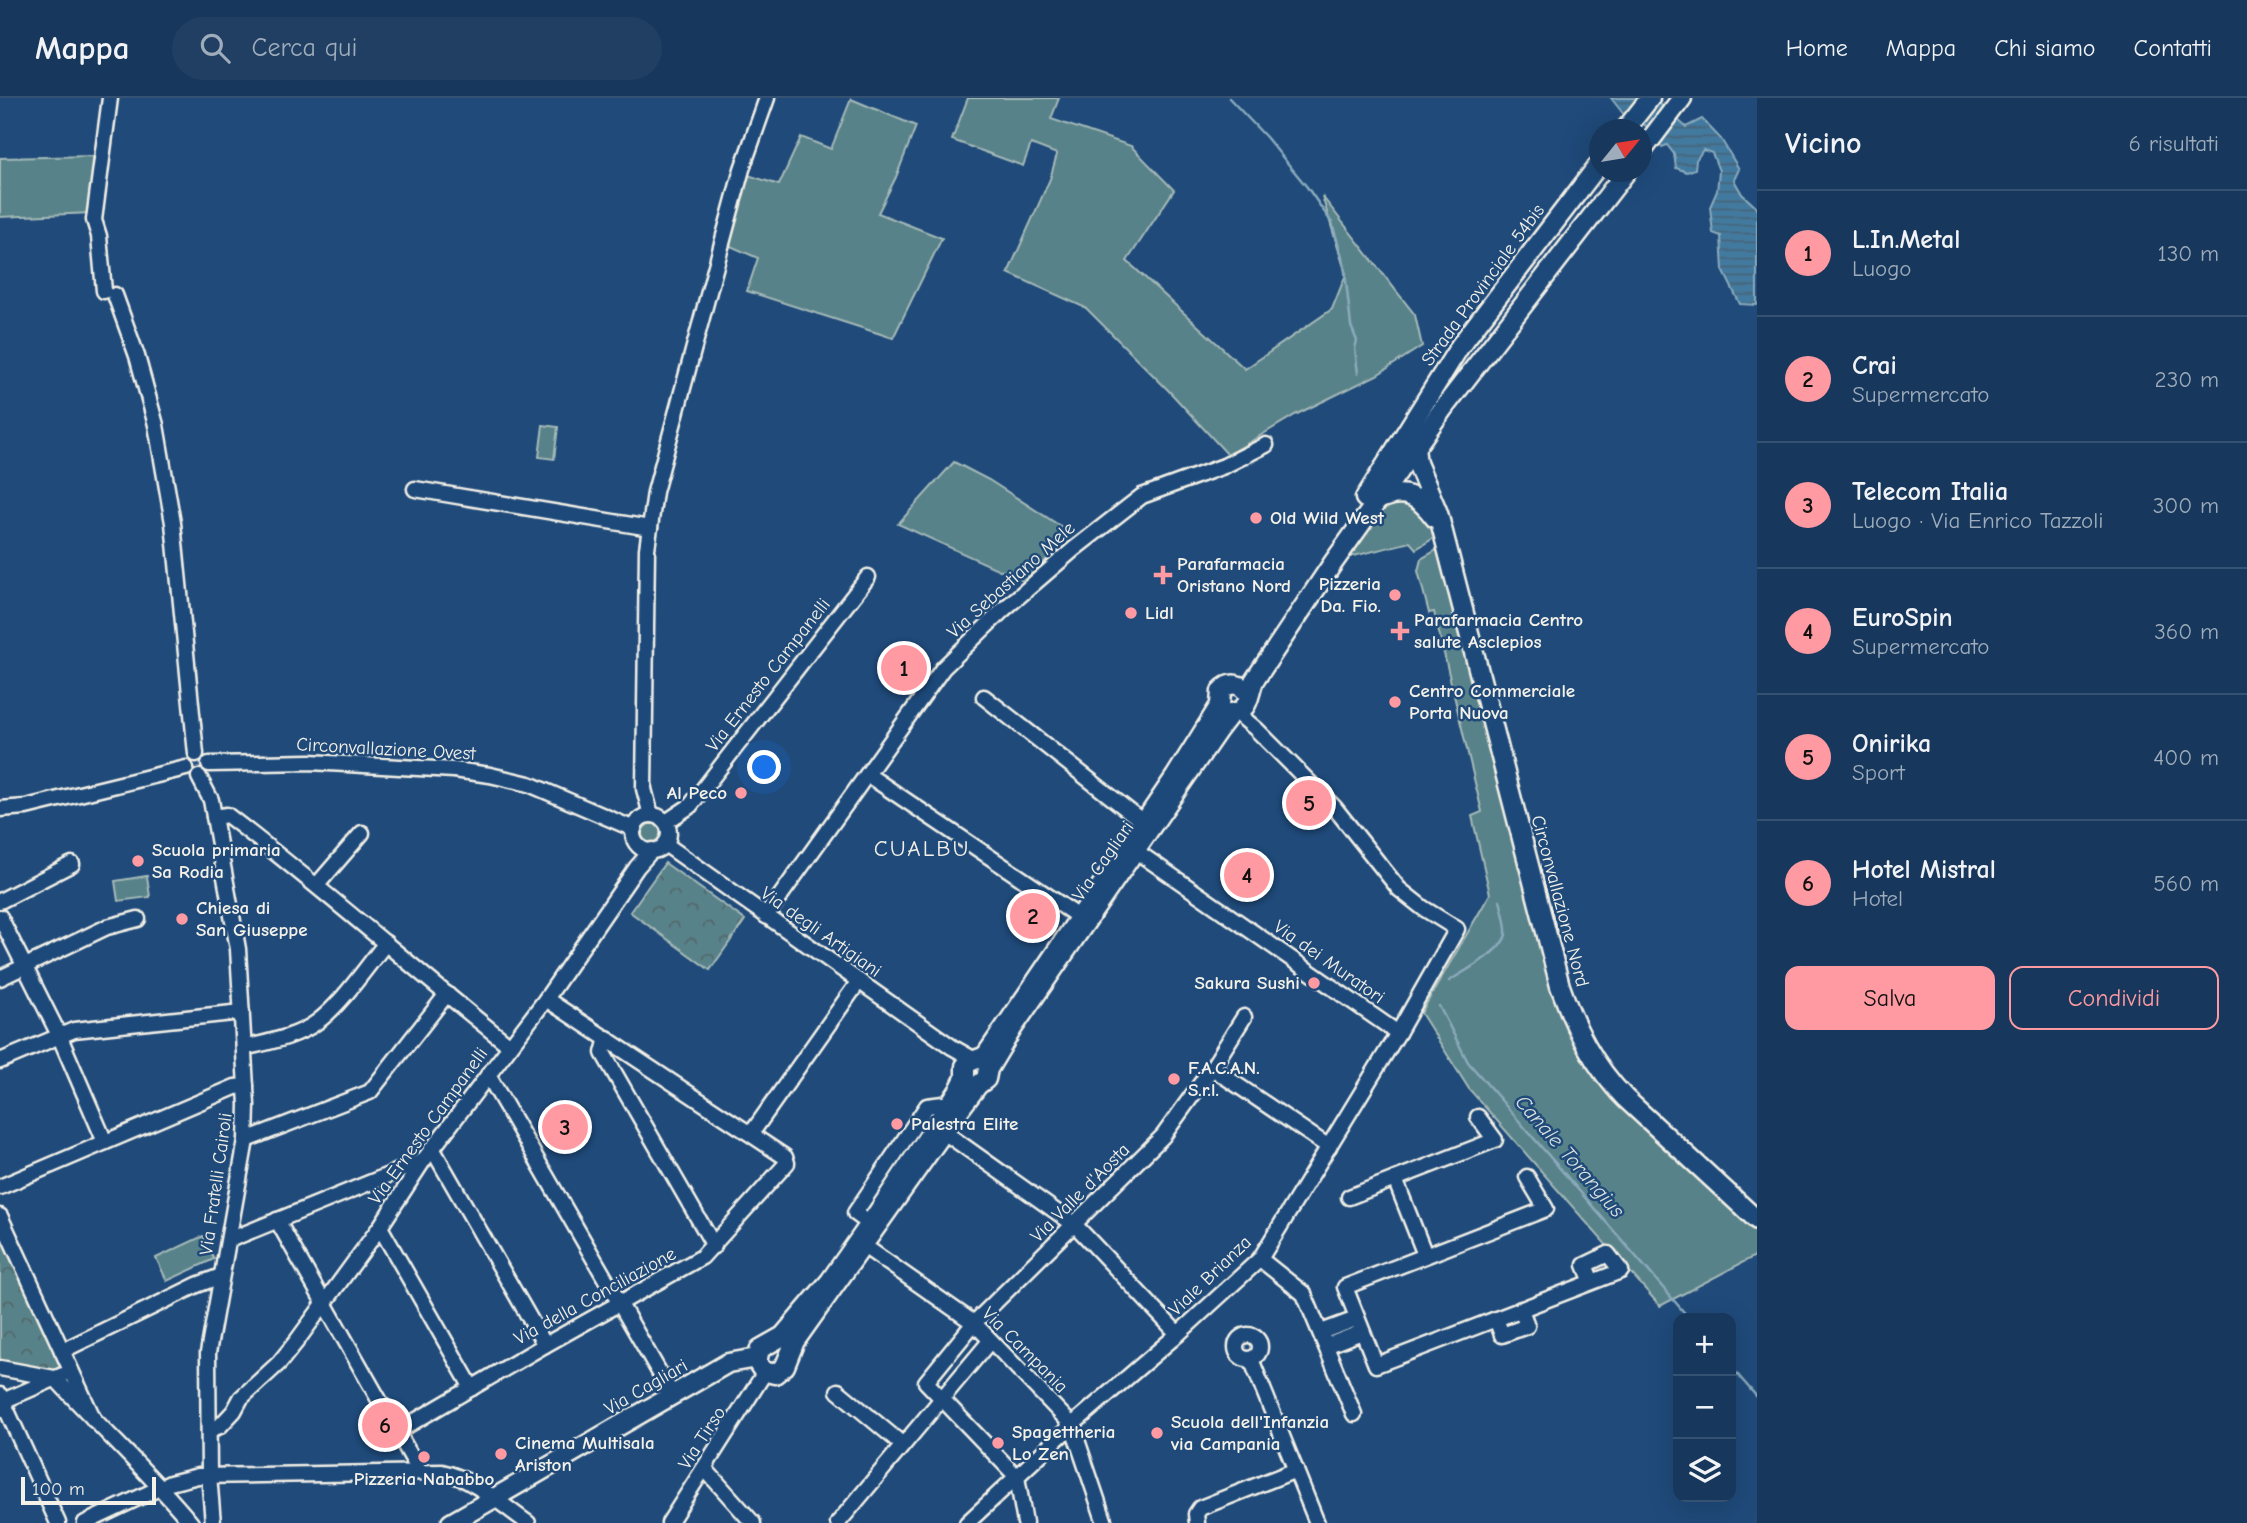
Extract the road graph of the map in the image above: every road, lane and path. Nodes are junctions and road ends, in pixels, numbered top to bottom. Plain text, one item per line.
1 (110, 98) edge
2 (767, 98) edge
3 (1650, 98) edge
4 (1682, 98) edge
5 (1634, 119) edge
6 (1652, 138) edge
7 (1589, 177) edge
8 (1618, 182) edge
9 (1435, 404) junction
10 (1266, 445) dead end
11 (1415, 448) junction
12 (415, 489) dead end
13 (1368, 507) junction
14 (1441, 527) junction
15 (650, 528) junction
16 (868, 577) dead end
17 (984, 697) dead end
18 (1237, 702) junction
19 (196, 754) junction
20 (209, 764) junction
21 (192, 773) junction
22 (868, 775) junction
23 (0, 810) edge
24 (650, 815) junction
25 (214, 817) junction
26 (666, 822) junction
27 (1143, 822) junction
28 (634, 829) junction
29 (362, 833) dead end
30 (652, 846) junction
31 (1136, 851) junction
32 (72, 864) dead end
33 (317, 885) junction
34 (0, 901) edge
35 (766, 916) junction
36 (0, 917) edge
37 (1079, 917) junction
38 (138, 919) dead end
39 (386, 943) junction
40 (25, 967) junction
41 (0, 978) edge
42 (859, 981) junction
43 (447, 994) junction
44 (546, 999) junction
45 (242, 1012) junction
46 (1244, 1017) dead end
47 (1398, 1033) junction
48 (59, 1035) junction
49 (607, 1038) junction
50 (510, 1046) junction
51 (244, 1048) junction
52 (0, 1061) edge
53 (1212, 1068) junction
54 (975, 1070) junction
55 (488, 1075) junction
56 (246, 1086) junction
57 (1478, 1117) dead end
58 (944, 1132) junction
59 (751, 1134) junction
60 (246, 1140) junction
61 (105, 1142) junction
62 (1329, 1147) junction
63 (432, 1148) junction
64 (423, 1161) junction
65 (1527, 1177) dead end
66 (1395, 1179) junction
67 (0, 1187) edge
68 (1349, 1197) dead end
69 (0, 1216) edge
70 (277, 1220) junction
71 (1757, 1220) edge
72 (1075, 1225) junction
73 (380, 1227) junction
74 (229, 1240) junction
75 (864, 1245) junction
76 (714, 1246) junction
77 (1425, 1255) junction
78 (1260, 1259) junction
79 (221, 1276) junction
80 (1592, 1282) dead end
81 (325, 1303) junction
82 (619, 1303) junction
83 (974, 1323) junction
84 (1359, 1325) junction
85 (1178, 1334) junction
86 (1323, 1339) junction
87 (990, 1341) junction
88 (769, 1344) junction
89 (545, 1345) junction
90 (62, 1351) junction
91 (787, 1358) junction
92 (1251, 1359) dead end
93 (761, 1365) junction
94 (0, 1368) edge
95 (72, 1370) junction
96 (56, 1379) junction
97 (32, 1380) junction
98 (472, 1388) junction
99 (838, 1391) dead end
100 (673, 1396) junction
101 (1, 1398) edge
102 (241, 1398) junction
103 (942, 1399) junction
104 (209, 1406) junction
105 (1354, 1413) dead end
106 (5, 1420) edge
107 (94, 1420) junction
108 (1072, 1425) junction
109 (209, 1430) junction
110 (398, 1431) junction
111 (903, 1445) junction
112 (705, 1469) junction
113 (1296, 1470) junction
114 (420, 1472) junction
115 (209, 1475) junction
116 (1017, 1477) junction
117 (161, 1487) junction
118 (492, 1498) junction
119 (58, 1523) edge
120 (85, 1523) edge
121 (191, 1523) edge
122 (213, 1523) edge
123 (451, 1523) edge
124 (528, 1523) edge
125 (669, 1523) edge
126 (753, 1523) edge
127 (838, 1523) edge
128 (967, 1523) edge
129 (1024, 1523) edge
130 (1105, 1523) edge
131 (1197, 1523) edge
132 (1317, 1523) edge

1 - 19 street
2 - 15 street
3 - 5 main road
4 - 6 main road
7 - 9 main road, Strada Provinciale 54bis
8 - 9 main road
9 - 11 main road
9 - 13 main road, Strada Provinciale 54bis
10 - 22 street, Via Sebastiano Mele
11 - 13 main road
11 - 14 main road, Circonvallazione Nord
12 - 15 street
13 - 14 main road, Circonvallazione Nord
13 - 18 main road, Via Cagliari
14 - 71 main road, Circonvallazione Nord
15 - 24 street
16 - 26 street, Via Ernesto Campanelli
17 - 27 street, Via Cagliari
18 - 27 main road, Via Cagliari
18 - 31 main road, Via Cagliari
18 - 47 street, Viale Brianza
19 - 20 street
19 - 21 street
20 - 21 street
20 - 28 street, Circonvallazione Ovest
21 - 23 street
21 - 25 street, Via Fratelli Cairoli
22 - 35 street, Via Sebastiano Mele
22 - 37 street
24 - 26 street
24 - 28 street
25 - 33 street
25 - 45 street, Via Fratelli Cairoli
26 - 30 street
27 - 37 main road, Via Cagliari
28 - 30 street
29 - 33 street
30 - 35 street, Via degli Artigiani
30 - 44 street, Via Ernesto Campanelli
31 - 47 street, Via dei Muratori
31 - 54 main road, Via Cagliari
32 - 34 street
33 - 39 street
35 - 42 street, Via degli Artigiani
36 - 40 street
37 - 54 main road, Via Cagliari
38 - 40 street
39 - 43 street
39 - 51 street
40 - 41 street
40 - 48 street
42 - 54 street, Via degli Artigiani
42 - 59 street
43 - 50 street
43 - 60 street
44 - 49 street
44 - 50 street, Via Ernesto Campanelli
45 - 48 street
45 - 51 street, Via Fratelli Cairoli
46 - 53 street, Via Valle d'Aosta
47 - 62 street, Viale Brianza
48 - 52 street
48 - 61 street
49 - 59 street
49 - 76 street
50 - 55 street, Via Ernesto Campanelli
51 - 56 street, Via Fratelli Cairoli
53 - 62 street
53 - 72 street, Via Valle d'Aosta
54 - 58 main road, Via Cagliari
54 - 88 main road, Via Cagliari
55 - 63 street, Via Ernesto Campanelli
55 - 82 street
56 - 60 street, Via Fratelli Cairoli
56 - 61 street
57 - 66 street
58 - 72 street
58 - 75 main road, Via Cagliari
59 - 76 street, Via della Conciliazione
60 - 74 street, Via Fratelli Cairoli
61 - 67 street
62 - 78 street, Viale Brianza
63 - 64 street, Via Ernesto Campanelli
63 - 89 street
64 - 70 street
64 - 73 street, Via Ernesto Campanelli
65 - 77 street
66 - 68 street
66 - 77 street
69 - 90 street
70 - 74 street
70 - 81 street
72 - 83 street, Via Valle d'Aosta
72 - 85 street
73 - 81 street, Via Ernesto Campanelli
73 - 98 street
74 - 79 street, Via Fratelli Cairoli
75 - 83 street, Via Campania
75 - 91 main road, Via Cagliari
76 - 82 street, Via della Conciliazione
77 - 84 street
78 - 85 street, Viale Brianza
78 - 86 street
79 - 90 street
79 - 104 street, Via Fratelli Cairoli
80 - 84 street
81 - 102 street, Via Ernesto Campanelli
81 - 110 street
82 - 89 street, Via della Conciliazione
82 - 100 street
83 - 87 street, Via Campania
83 - 103 street, Via Valle d'Aosta
84 - 86 street
85 - 108 street, Viale Brianza
86 - 105 street
87 - 103 street
87 - 108 street, Via Campania
88 - 91 main road
88 - 93 main road
89 - 98 street, Via della Conciliazione
90 - 95 street
91 - 93 main road
92 - 113 street
93 - 100 main road, Via Cagliari
93 - 112 street, Via Tirso
94 - 97 street
95 - 96 street
95 - 107 street
96 - 97 street
96 - 107 street
97 - 101 street
98 - 110 street, Via della Conciliazione
99 - 111 street
100 - 118 main road, Via Cagliari
101 - 106 street
102 - 104 street, Via Ernesto Campanelli
102 - 109 street, Via Ernesto Campanelli
103 - 111 street
103 - 116 street
104 - 109 street, Via Fratelli Cairoli
106 - 119 street
107 - 117 street
108 - 116 street, Viale Brianza
108 - 130 street, Via Campania
109 - 115 street, Via Fratelli Cairoli
110 - 114 street
111 - 127 street
112 - 125 street, Via Tirso
112 - 126 street
113 - 131 street
113 - 132 street
114 - 115 street
114 - 118 street
115 - 117 street
115 - 122 street, Via Fratelli Cairoli
116 - 128 street, Viale Brianza
116 - 129 street
117 - 120 street
117 - 121 street
118 - 123 main road, Via Cagliari
118 - 124 street

